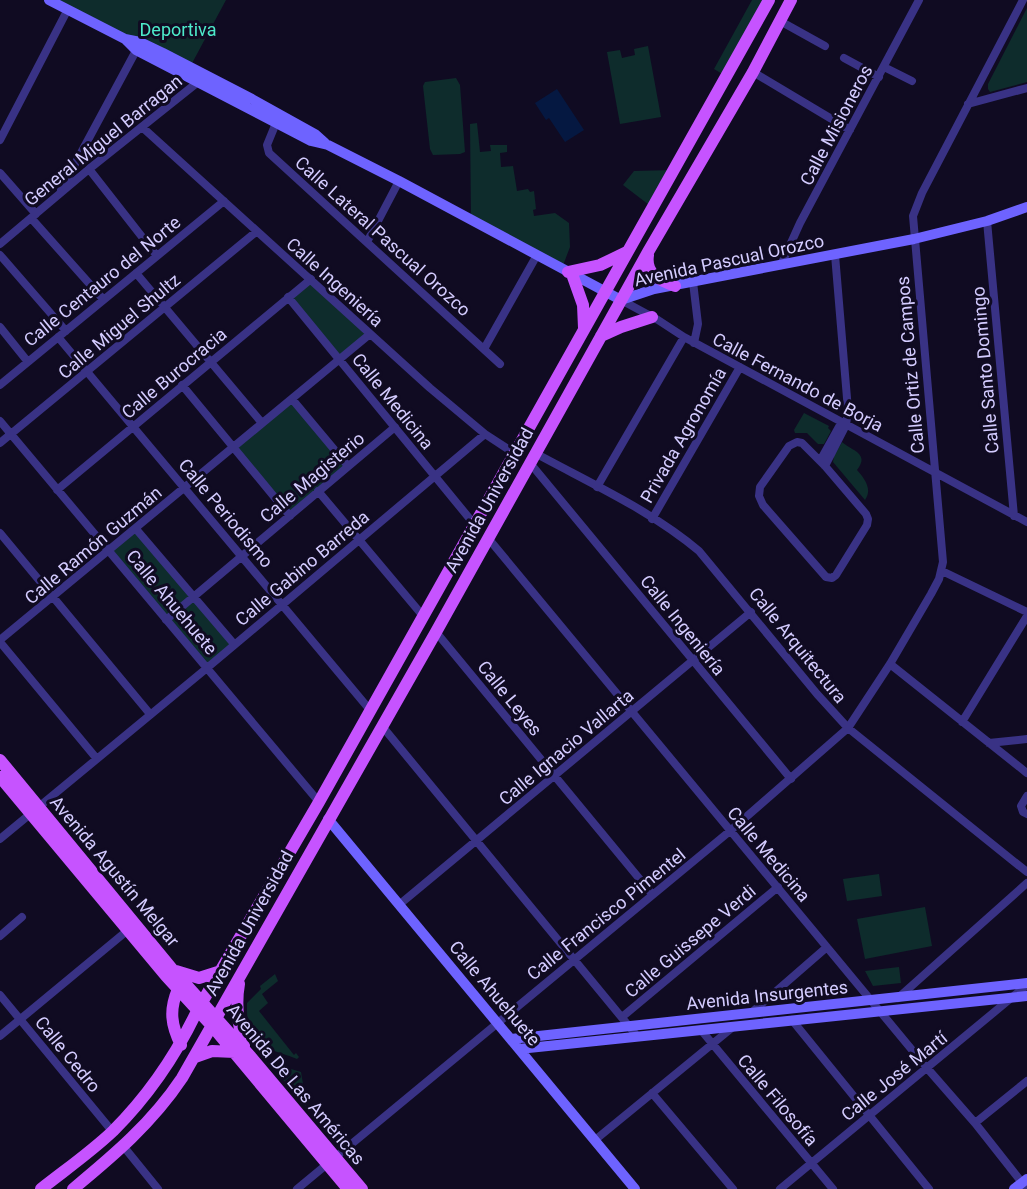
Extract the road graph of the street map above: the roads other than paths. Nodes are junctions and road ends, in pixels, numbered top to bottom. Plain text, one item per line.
1 (50, 0) edge
2 (769, 0) edge
3 (791, 0) edge
4 (919, 0) edge
5 (1023, 0) edge
6 (68, 9) junction
7 (780, 21) junction
8 (138, 46) junction
9 (825, 46) dead end
10 (844, 58) dead end
11 (884, 67) junction
12 (753, 72) junction
13 (879, 76) junction
14 (912, 81) dead end
15 (198, 82) junction
16 (1027, 88) edge
17 (968, 104) junction
18 (276, 123) junction
19 (141, 127) junction
20 (850, 130) junction
21 (0, 140) edge
22 (328, 145) junction
23 (89, 169) junction
24 (0, 173) edge
25 (399, 182) junction
26 (59, 194) junction
27 (224, 201) junction
28 (1027, 207) edge
29 (33, 216) junction
30 (987, 221) junction
31 (257, 231) junction
32 (914, 239) junction
33 (1, 241) edge
34 (367, 242) junction
35 (628, 252) junction
36 (648, 252) junction
37 (0, 255) edge
38 (157, 255) junction
39 (537, 255) junction
40 (835, 255) junction
41 (781, 265) junction
42 (136, 273) junction
43 (570, 273) junction
44 (311, 279) junction
45 (693, 282) junction
46 (675, 286) junction
47 (605, 292) junction
48 (288, 297) junction
49 (103, 299) junction
50 (621, 300) junction
51 (165, 307) junction
52 (655, 319) junction
53 (0, 327) edge
54 (584, 328) junction
55 (66, 331) junction
56 (370, 334) junction
57 (58, 337) junction
58 (600, 337) junction
59 (684, 337) junction
60 (694, 343) junction
61 (484, 349) junction
62 (339, 360) junction
63 (28, 362) junction
64 (211, 362) junction
65 (500, 364) dead end
66 (740, 367) junction
67 (88, 371) junction
68 (0, 385) edge
69 (183, 385) junction
70 (292, 399) junction
71 (0, 422) edge
72 (262, 423) junction
73 (844, 424) junction
74 (134, 426) junction
75 (395, 427) junction
76 (10, 434) junction
77 (484, 434) junction
78 (0, 443) edge
79 (233, 447) junction
80 (514, 453) junction
81 (533, 458) junction
82 (823, 463) junction
83 (348, 466) junction
84 (935, 473) junction
85 (435, 476) junction
86 (597, 487) junction
87 (185, 488) junction
88 (57, 490) junction
89 (318, 491) junction
90 (290, 516) junction
91 (1014, 516) junction
92 (652, 519) junction
93 (1027, 522) edge
94 (474, 524) junction
95 (136, 529) junction
96 (0, 533) edge
97 (488, 538) junction
98 (358, 540) junction
99 (108, 552) junction
100 (243, 555) junction
101 (942, 571) junction
102 (194, 596) junction
103 (54, 597) junction
104 (283, 604) junction
105 (751, 612) junction
106 (1027, 614) edge
107 (423, 616) junction
108 (166, 620) junction
109 (436, 632) junction
110 (0, 641) edge
111 (234, 644) junction
112 (693, 661) junction
113 (890, 664) junction
114 (207, 668) junction
115 (370, 710) junction
116 (632, 711) junction
117 (150, 714) junction
118 (963, 722) junction
119 (382, 726) junction
120 (849, 728) junction
121 (1027, 739) edge
122 (989, 743) junction
123 (97, 759) junction
124 (0, 760) edge
125 (1027, 773) edge
126 (554, 776) junction
127 (0, 777) edge
128 (791, 779) junction
129 (1027, 796) edge
130 (319, 802) junction
131 (35, 811) junction
132 (1027, 814) edge
133 (328, 819) junction
134 (730, 831) junction
135 (0, 839) edge
136 (476, 841) junction
137 (1027, 872) edge
138 (1027, 883) edge
139 (778, 887) junction
140 (652, 894) junction
141 (400, 904) junction
142 (22, 917) dead end
143 (128, 930) junction
144 (0, 936) edge
145 (827, 947) junction
146 (574, 959) junction
147 (173, 970) junction
148 (221, 971) junction
149 (241, 975) junction
150 (1027, 984) edge
151 (178, 989) junction
152 (0, 995) edge
153 (1027, 996) edge
154 (1012, 997) junction
155 (871, 1000) junction
156 (899, 1003) junction
157 (200, 1007) junction
158 (880, 1011) junction
159 (750, 1014) junction
160 (20, 1019) junction
161 (792, 1020) junction
162 (625, 1021) junction
163 (214, 1022) junction
164 (497, 1022) junction
165 (734, 1026) junction
166 (701, 1030) junction
167 (0, 1036) edge
168 (638, 1036) junction
169 (511, 1039) junction
170 (712, 1044) junction
171 (181, 1045) junction
172 (519, 1049) junction
173 (240, 1051) junction
174 (195, 1057) junction
175 (927, 1068) junction
176 (1027, 1081) edge
177 (652, 1093) junction
178 (869, 1116) junction
179 (975, 1123) junction
180 (112, 1131) junction
181 (595, 1140) junction
182 (124, 1147) junction
183 (331, 1161) junction
184 (811, 1163) junction
185 (1022, 1185) edge
186 (41, 1189) edge
187 (73, 1189) edge
188 (158, 1189) edge
189 (297, 1189) edge
190 (348, 1189) edge
191 (362, 1189) edge
192 (635, 1189) edge
193 (733, 1189) edge
194 (780, 1189) edge
195 (833, 1189) edge
196 (928, 1189) edge

1 - 6 street, Avenida Pascual Orozco
2 - 35 main road, Avenida Universidad
3 - 7 main road, Avenida Universidad
4 - 11 street, Calle Misioneros
5 - 17 street, Calle Ortiz de Campos
6 - 8 street, Avenida Pascual Orozco
6 - 21 street
7 - 9 street
7 - 12 main road, Avenida Universidad
8 - 15 street, Avenida Pascual Orozco
8 - 22 street, Avenida Pascual Orozco
8 - 26 street
10 - 13 street
11 - 13 street, Calle Misioneros
11 - 14 street
12 - 20 street
12 - 36 main road, Avenida Universidad
13 - 20 street, Calle Misioneros
15 - 18 street, Avenida Pascual Orozco
15 - 19 street, General Miguel Barragan
16 - 17 street
17 - 32 street, Calle Ortiz de Campos
18 - 22 street, Avenida Pascual Orozco
18 - 34 street, Calle Lateral Pascual Orozco
19 - 23 street, General Miguel Barragan
19 - 27 street, Calle Ingeniería
20 - 41 street, Calle Misioneros
22 - 25 street, Avenida Pascual Orozco
23 - 26 street, General Miguel Barragan
23 - 38 street
24 - 29 street
25 - 34 street
25 - 39 street, Avenida Pascual Orozco
26 - 29 street, General Miguel Barragan
27 - 31 street, Calle Ingeniería
27 - 38 street, Calle Centauro del Norte
28 - 30 street, Avenida Pascual Orozco
29 - 33 street, General Miguel Barragan
29 - 49 street
30 - 32 street, Avenida Pascual Orozco
30 - 91 street, Calle Santo Domingo
31 - 44 street, Calle Ingeniería
31 - 51 street, Calle Miguel Shultz
32 - 40 street, Avenida Pascual Orozco
32 - 84 street, Calle Ortiz de Campos
34 - 61 street, Calle Lateral Pascual Orozco
35 - 43 main road
35 - 47 main road, Avenida Universidad
36 - 46 main road
36 - 50 main road, Avenida Universidad
37 - 55 street
38 - 42 street, Calle Centauro del Norte
39 - 43 street, Avenida Pascual Orozco
39 - 61 street
40 - 41 street, Avenida Pascual Orozco
40 - 73 street
41 - 45 street, Avenida Pascual Orozco
42 - 49 street, Calle Centauro del Norte
42 - 51 street
43 - 47 street, Avenida Pascual Orozco
43 - 54 main road
44 - 48 street, Calle Burocracia
44 - 56 street, Calle Ingeniería
45 - 46 street, Avenida Pascual Orozco
45 - 60 street
46 - 50 street, Avenida Pascual Orozco
47 - 50 street, Avenida Pascual Orozco
47 - 54 main road, Avenida Universidad
48 - 62 street, Calle Medicina
48 - 64 street, Calle Burocracia
49 - 55 street, Calle Centauro del Norte
50 - 52 street, Calle Fernando de Borja
50 - 58 main road, Avenida Universidad
51 - 64 street
51 - 67 street, Calle Miguel Shultz
52 - 58 main road
52 - 59 street, Calle Fernando de Borja
53 - 63 street
54 - 80 main road, Avenida Universidad
55 - 57 street, Calle Centauro del Norte
56 - 62 street, Calle Ramón Guzmán
56 - 77 street, Calle Ingeniería
57 - 63 street, Calle Centauro del Norte
57 - 67 street, Calle Periodismo
58 - 81 main road, Avenida Universidad
59 - 60 street, Calle Fernando de Borja
59 - 86 street
60 - 66 street, Calle Fernando de Borja
61 - 65 street, Calle Lateral Pascual Orozco
62 - 70 street, Calle Ramón Guzmán
62 - 75 street, Calle Medicina
63 - 68 street, Calle Centauro del Norte
64 - 69 street, Calle Burocracia
64 - 72 street
66 - 73 street, Calle Fernando de Borja
66 - 92 street, Privada Agronomía
67 - 74 street, Calle Periodismo
67 - 76 street, Calle Miguel Shultz
69 - 74 street, Calle Burocracia
69 - 79 street
70 - 72 street, Calle Ramón Guzmán
70 - 83 street
71 - 76 street, Calle Ahuehuete
72 - 79 street, Calle Ramón Guzmán
73 - 82 street
73 - 84 street, Calle Fernando de Borja
74 - 87 street, Calle Periodismo
74 - 88 street, Calle Burocracia
75 - 83 street, Calle Magisterio
75 - 85 street, Calle Medicina
76 - 78 street, Calle Miguel Shultz
76 - 88 street, Calle Ahuehuete
77 - 80 street, Calle Ingeniería
77 - 85 street, Calle Gabino Barreda
79 - 87 street, Calle Ramón Guzmán
79 - 90 street
80 - 94 main road, Avenida Universidad
81 - 86 street, Calle Arquitectura
81 - 97 main road, Avenida Universidad
81 - 112 street, Calle Ingeniería
82 - 82 street
83 - 89 street, Calle Magisterio
84 - 91 street, Calle Fernando de Borja
84 - 101 street, Calle Ortiz de Campos
85 - 94 street, Calle Medicina
85 - 98 street, Calle Gabino Barreda
86 - 92 street, Calle Arquitectura
87 - 95 street, Calle Ramón Guzmán
87 - 100 street, Calle Periodismo
88 - 99 street, Calle Ahuehuete
89 - 90 street, Calle Magisterio
89 - 98 street
90 - 100 street, Calle Magisterio
91 - 93 street, Calle Fernando de Borja
92 - 105 street, Calle Arquitectura
94 - 107 main road, Avenida Universidad
95 - 99 street, Calle Ramón Guzmán
95 - 102 street
96 - 103 street
97 - 109 main road, Avenida Universidad
97 - 116 street, Calle Medicina
98 - 104 street, Calle Gabino Barreda
98 - 107 street
99 - 103 street, Calle Ramón Guzmán
99 - 108 street, Calle Ahuehuete
100 - 102 street, Calle Magisterio
100 - 104 street, Calle Periodismo
101 - 106 street
101 - 113 street, Calle Ortiz de Campos
102 - 108 street, Calle Magisterio
102 - 111 street
103 - 110 street, Calle Ramón Guzmán
103 - 117 street
104 - 111 street, Calle Gabino Barreda
104 - 115 street, Calle Periodismo
105 - 112 street, Calle Ignacio Vallarta
105 - 120 street, Calle Arquitectura
106 - 118 street
107 - 115 main road, Avenida Universidad
108 - 114 street, Calle Ahuehuete
109 - 119 main road, Avenida Universidad
109 - 126 street, Calle Leyes
110 - 123 street
111 - 114 street, Calle Gabino Barreda
112 - 116 street, Calle Ignacio Vallarta
112 - 128 street, Calle Ingeniería
113 - 118 street
113 - 120 street, Calle Ortiz de Campos
114 - 117 street, Calle Gabino Barreda
114 - 130 street, Calle Ahuehuete
115 - 130 main road, Avenida Universidad
116 - 126 street, Calle Ignacio Vallarta
116 - 134 street, Calle Medicina
117 - 123 street, Calle Gabino Barreda
118 - 122 street
119 - 133 main road, Avenida Universidad
119 - 136 street
120 - 128 street, Calle Francisco Pimentel
120 - 137 street, Calle Arquitectura
121 - 122 street
122 - 125 street
123 - 131 street, Calle Gabino Barreda
124 - 131 main road, Avenida Agustín Melgar
126 - 136 street, Calle Ignacio Vallarta
126 - 140 street, Calle Leyes
127 - 131 main road, Avenida Agustín Melgar
128 - 134 street, Calle Francisco Pimentel
129 - 132 street
130 - 148 main road, Avenida Universidad
131 - 135 street, Calle Gabino Barreda
131 - 143 main road, Avenida Agustín Melgar
131 - 147 main road, Avenida Agustín Melgar
133 - 141 street, Calle Ahuehuete
133 - 149 main road, Avenida Universidad
134 - 139 street, Calle Medicina
134 - 140 street, Calle Francisco Pimentel
136 - 141 street, Calle Ignacio Vallarta
136 - 146 street
138 - 156 street
139 - 145 street, Calle Medicina
139 - 162 street, Calle Guissepe Verdi
140 - 146 street, Calle Francisco Pimentel
141 - 164 street, Calle Ahuehuete
142 - 144 street
143 - 151 main road, Avenida Agustín Melgar
143 - 160 street
145 - 155 street, Calle Medicina
145 - 159 street
146 - 162 street
146 - 164 street, Calle Francisco Pimentel
147 - 148 main road
147 - 157 main road, Avenida Agustín Melgar
148 - 157 main road, Avenida Universidad
149 - 163 main road, Avenida Universidad
149 - 173 main road
150 - 154 street, Calle José Martí
150 - 156 street, Avenida Insurgentes
151 - 157 main road, Avenida Agustín Melgar
151 - 171 main road
152 - 160 street, Calle Cedro
153 - 154 street, Avenida Insurgentes
154 - 156 street, Avenida Insurgentes
154 - 175 street, Calle José Martí
155 - 156 street, Avenida Insurgentes
155 - 158 street, Calle Medicina
155 - 159 street, Avenida Insurgentes
156 - 158 street, Avenida Insurgentes
157 - 163 main road, Avenida De Las Américas
157 - 171 main road, Avenida Universidad
158 - 161 street, Avenida Insurgentes
158 - 175 street, Calle Medicina
159 - 162 street, Avenida Insurgentes
160 - 167 street
160 - 180 street, Calle Cedro
161 - 165 street, Avenida Insurgentes
161 - 178 street
162 - 168 street
162 - 169 street, Avenida Insurgentes
163 - 173 main road, Avenida De Las Américas
163 - 174 main road, Avenida Universidad
164 - 169 street, Calle Ahuehuete
164 - 183 street, Calle Francisco Pimentel
165 - 166 street, Avenida Insurgentes
165 - 170 street
166 - 168 street, Avenida Insurgentes
166 - 170 street, Calle Filosofía
168 - 172 street, Avenida Insurgentes
169 - 172 street, Calle Ahuehuete
170 - 177 street
170 - 184 street, Calle Filosofía
171 - 180 main road, Avenida Universidad
172 - 181 street, Calle Ahuehuete
173 - 174 main road
173 - 183 main road, Avenida De Las Américas
174 - 182 main road, Avenida Universidad
175 - 178 street, Calle José Martí
175 - 179 street, Calle Medicina
176 - 179 street
177 - 181 street
177 - 193 street
178 - 184 street, Calle José Martí
178 - 196 street
179 - 185 street, Calle Medicina
180 - 186 main road, Avenida Universidad
181 - 192 street, Calle Ahuehuete
182 - 187 main road, Avenida Universidad
182 - 188 street
183 - 189 street, Calle Francisco Pimentel
183 - 190 main road, Avenida De Las Américas
183 - 191 main road, Avenida De Las Américas
184 - 194 street, Calle José Martí
184 - 195 street, Calle Filosofía

